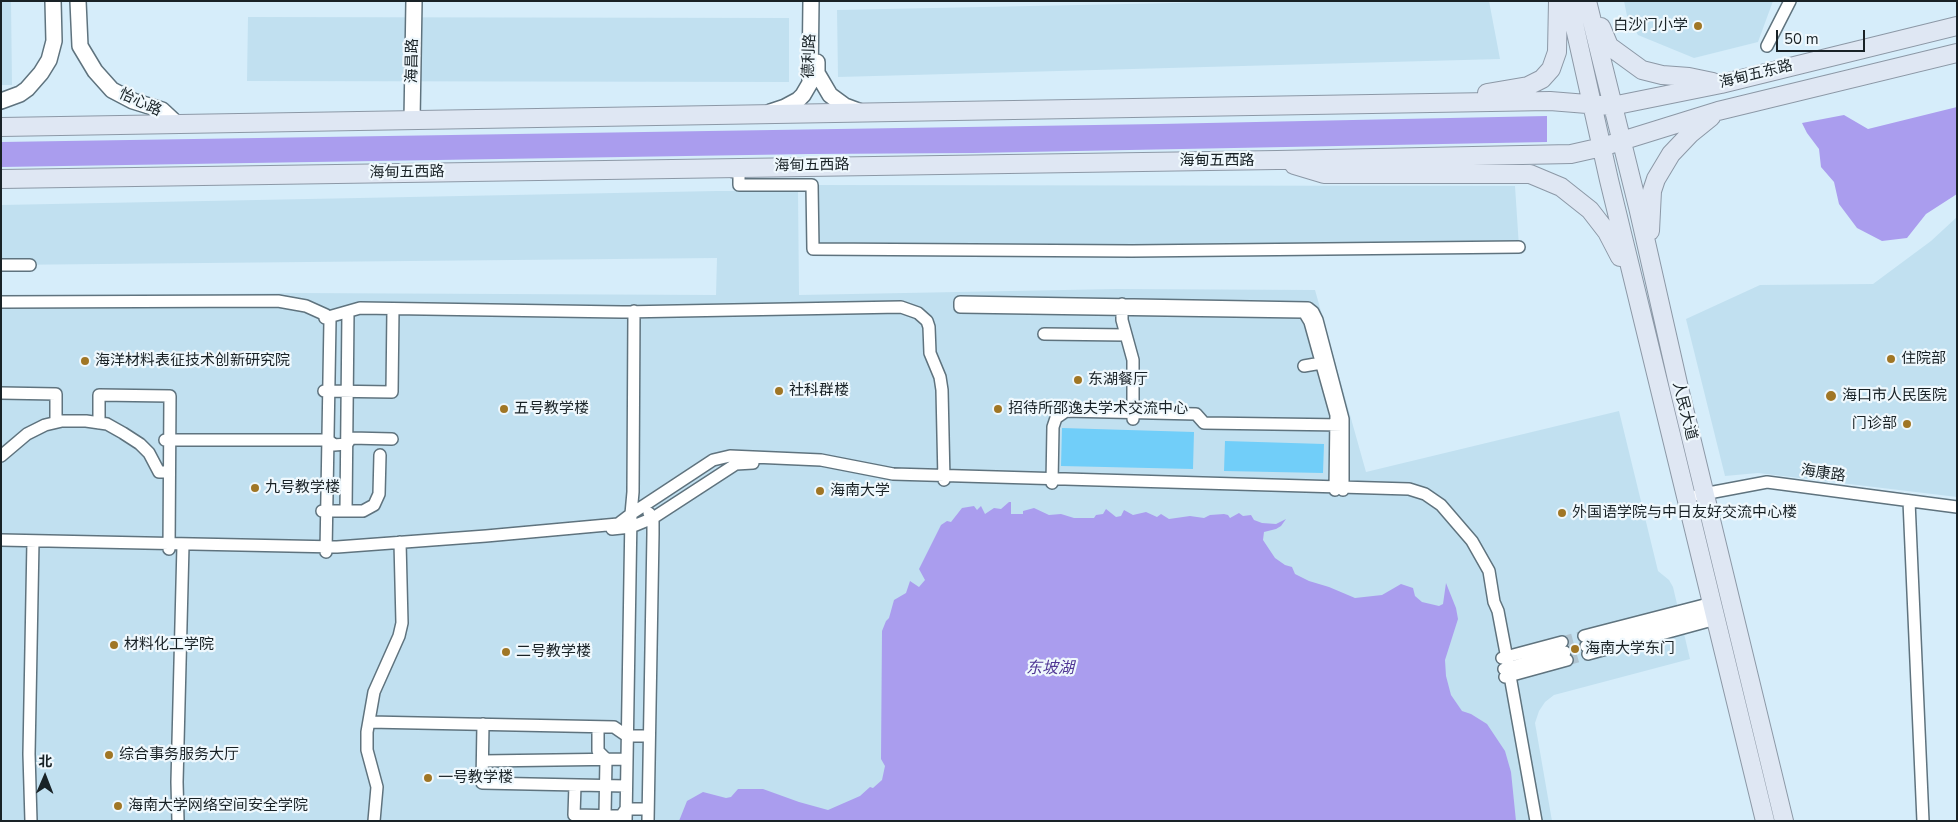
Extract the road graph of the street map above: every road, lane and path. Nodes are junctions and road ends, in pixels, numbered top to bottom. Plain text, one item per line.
1 (53, 1) edge
2 (78, 1) edge
3 (414, 1) edge
4 (423, 1) edge
5 (811, 1) edge
6 (817, 1) edge
7 (1558, 1) edge
8 (1569, 1) edge
9 (1588, 1) edge
10 (1790, 1) edge
11 (1957, 26) edge
12 (1767, 46) dead end
13 (1957, 53) edge
14 (1721, 84) junction
15 (1, 101) edge
16 (1592, 104) junction
17 (1248, 106) junction
18 (1612, 106) junction
19 (1718, 111) junction
20 (862, 113) junction
21 (765, 114) junction
22 (417, 120) junction
23 (176, 123) junction
24 (1, 127) edge
25 (1621, 141) junction
26 (1602, 148) junction
27 (1277, 160) junction
28 (708, 168) junction
29 (1, 179) edge
30 (1519, 247) dead end
31 (1649, 254) junction
32 (30, 264) dead end
33 (1, 265) edge
34 (1634, 280) junction
35 (1, 302) edge
36 (1, 306) edge
37 (1122, 306) junction
38 (393, 311) junction
39 (634, 314) junction
40 (348, 315) junction
41 (327, 320) junction
42 (1044, 334) dead end
43 (1126, 335) junction
44 (1325, 362) junction
45 (1304, 366) dead end
46 (326, 392) junction
47 (347, 392) junction
48 (1, 393) edge
49 (1133, 415) junction
50 (56, 422) junction
51 (99, 423) junction
52 (1340, 428) junction
53 (167, 437) junction
54 (326, 438) junction
55 (392, 439) dead end
56 (346, 444) junction
57 (380, 455) dead end
58 (1, 456) edge
59 (167, 472) junction
60 (941, 478) junction
61 (1055, 481) junction
62 (1339, 488) junction
63 (633, 492) junction
64 (1705, 493) junction
65 (1687, 497) junction
66 (1909, 501) junction
67 (644, 505) junction
68 (1957, 507) edge
69 (325, 511) junction
70 (346, 511) junction
71 (631, 514) junction
72 (653, 518) junction
73 (630, 527) junction
74 (1, 540) edge
75 (36, 544) junction
76 (400, 544) junction
77 (1, 546) edge
78 (167, 547) junction
79 (183, 547) junction
80 (324, 549) junction
81 (1714, 611) junction
82 (1679, 620) junction
83 (1506, 667) junction
84 (369, 722) junction
85 (483, 724) junction
86 (598, 727) junction
87 (627, 736) junction
88 (649, 736) junction
89 (606, 759) junction
90 (627, 759) junction
91 (483, 761) junction
92 (575, 785) junction
93 (606, 786) junction
94 (626, 786) junction
95 (626, 808) junction
96 (605, 815) junction
97 (648, 815) edge
98 (31, 821) edge
99 (36, 821) edge
100 (178, 821) edge
101 (374, 821) edge
102 (626, 821) edge
103 (1531, 821) edge
104 (1536, 821) edge
105 (1765, 821) edge
106 (1784, 821) edge
107 (1923, 821) edge

1 - 15 street
2 - 23 street, 怡心路
3 - 22 street, 海昌路
4 - 22 street, 海昌路
5 - 21 street, 德利路
6 - 20 street, 德利路
7 - 17 main road
8 - 16 main road, 人民大道
9 - 14 main road
9 - 18 main road, 人民大道
10 - 12 street
11 - 14 main road, 海甸五东路
13 - 19 main road, 海甸五东路
14 - 18 main road, 海甸五东路
16 - 17 main road
16 - 18 main road
16 - 26 main road, 人民大道
17 - 20 main road
18 - 25 main road, 人民大道
19 - 25 main road, 海甸五东路
19 - 31 main road
20 - 21 main road
21 - 22 main road
22 - 23 main road
23 - 24 main road
25 - 26 main road, 海甸五西路
25 - 31 main road, 人民大道
26 - 27 main road, 海甸五西路
26 - 34 main road, 人民大道
27 - 28 main road, 海甸五西路
27 - 34 main road
28 - 29 main road, 海甸五西路
28 - 30 street
31 - 64 main road, 人民大道
32 - 33 street
34 - 65 main road, 人民大道
35 - 41 street
36 - 41 street
37 - 37 street
37 - 43 street
37 - 44 street
38 - 39 street
38 - 40 street
38 - 47 street
39 - 60 street
39 - 63 street
40 - 41 street
40 - 47 street
41 - 46 street
42 - 43 street
43 - 49 street
44 - 45 street
44 - 52 street
46 - 47 street
46 - 54 street
47 - 56 street
48 - 50 street
49 - 52 street
49 - 61 street
50 - 51 street
50 - 58 street
51 - 53 street
51 - 59 street
52 - 62 street
53 - 54 street
53 - 59 street
54 - 56 street
54 - 69 street
55 - 56 street
56 - 70 street
57 - 70 street
59 - 78 street
60 - 61 street
60 - 67 street
60 - 72 street
61 - 62 street
62 - 83 street
63 - 67 street
63 - 71 street
64 - 65 street, 海康路
64 - 66 street, 海康路
64 - 106 main road, 人民大道
65 - 81 main road, 人民大道
66 - 68 street, 海康路
66 - 107 street
67 - 71 street
67 - 72 street
69 - 70 street
69 - 80 street
71 - 73 street
71 - 76 street
72 - 73 street
72 - 88 street
73 - 76 street
73 - 87 street
74 - 75 street
75 - 77 street
75 - 78 street
75 - 98 street
75 - 99 street
76 - 80 street
76 - 84 street
78 - 79 street
79 - 80 street
79 - 100 street
81 - 82 street
81 - 82 street
81 - 105 main road, 人民大道
82 - 82 street
83 - 83 street
83 - 103 street
83 - 104 street
84 - 85 street
84 - 101 street
85 - 86 street
85 - 91 street
86 - 87 street
86 - 89 street
87 - 88 street
87 - 90 street
88 - 97 street
89 - 90 street
89 - 91 street
89 - 93 street
90 - 94 street
91 - 92 street
92 - 93 street
92 - 96 street
93 - 94 street
93 - 96 street
94 - 95 street
95 - 96 street
95 - 97 street
95 - 102 street

